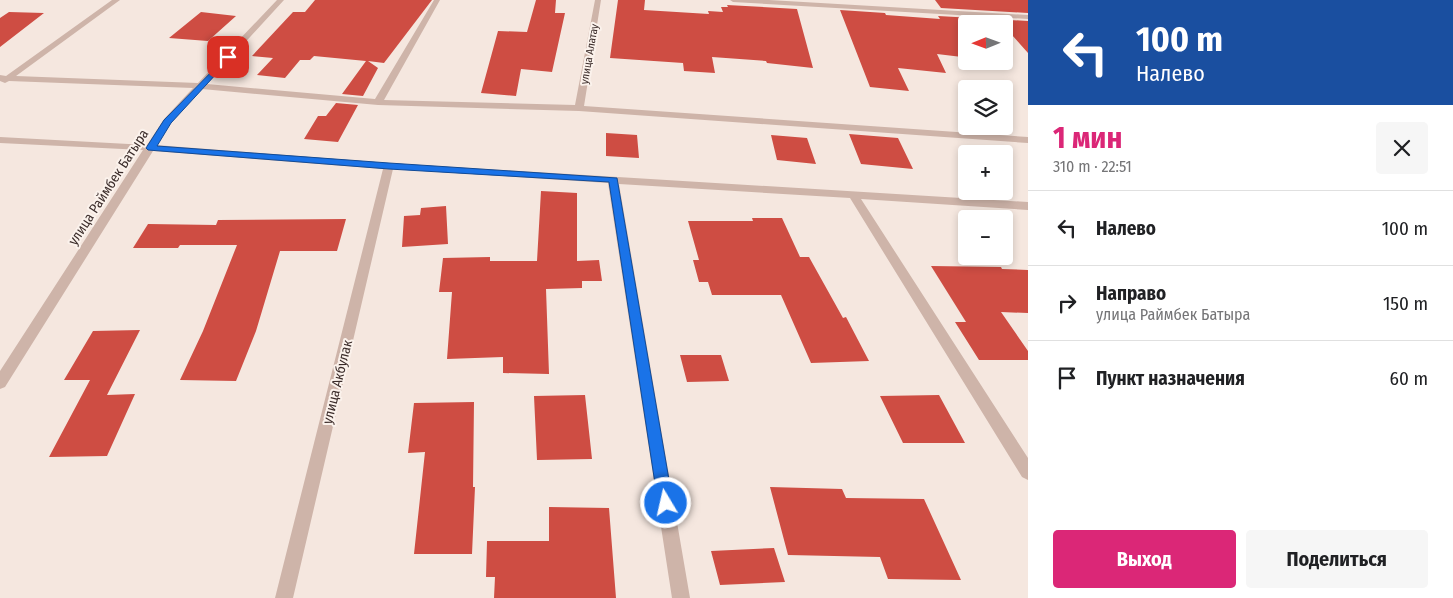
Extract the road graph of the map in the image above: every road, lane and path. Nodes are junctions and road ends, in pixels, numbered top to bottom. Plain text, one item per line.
1 (117, 0) edge
2 (281, 0) edge
3 (437, 0) edge
4 (598, 0) edge
5 (733, 0) edge
6 (1028, 17) edge
7 (2, 80) edge
8 (201, 86) junction
9 (378, 102) junction
10 (579, 108) junction
11 (0, 140) edge
12 (1028, 140) edge
13 (151, 148) junction
14 (389, 166) junction
15 (613, 180) junction
16 (853, 195) junction
17 (1028, 206) edge
18 (0, 383) edge
19 (1028, 472) edge
20 (284, 598) edge
21 (681, 598) edge

1 - 7 street
2 - 8 street, улица Раймбек Батыра
3 - 9 street
4 - 10 street, улица Алатау
5 - 6 street
7 - 8 street
8 - 9 street
8 - 13 street, улица Раймбек Батыра
9 - 10 street
10 - 12 street
11 - 13 street
13 - 14 street
13 - 18 street, улица Раймбек Батыра
14 - 15 street
14 - 20 street, улица Акбулак
15 - 16 street
15 - 21 street
16 - 17 street
16 - 19 street

